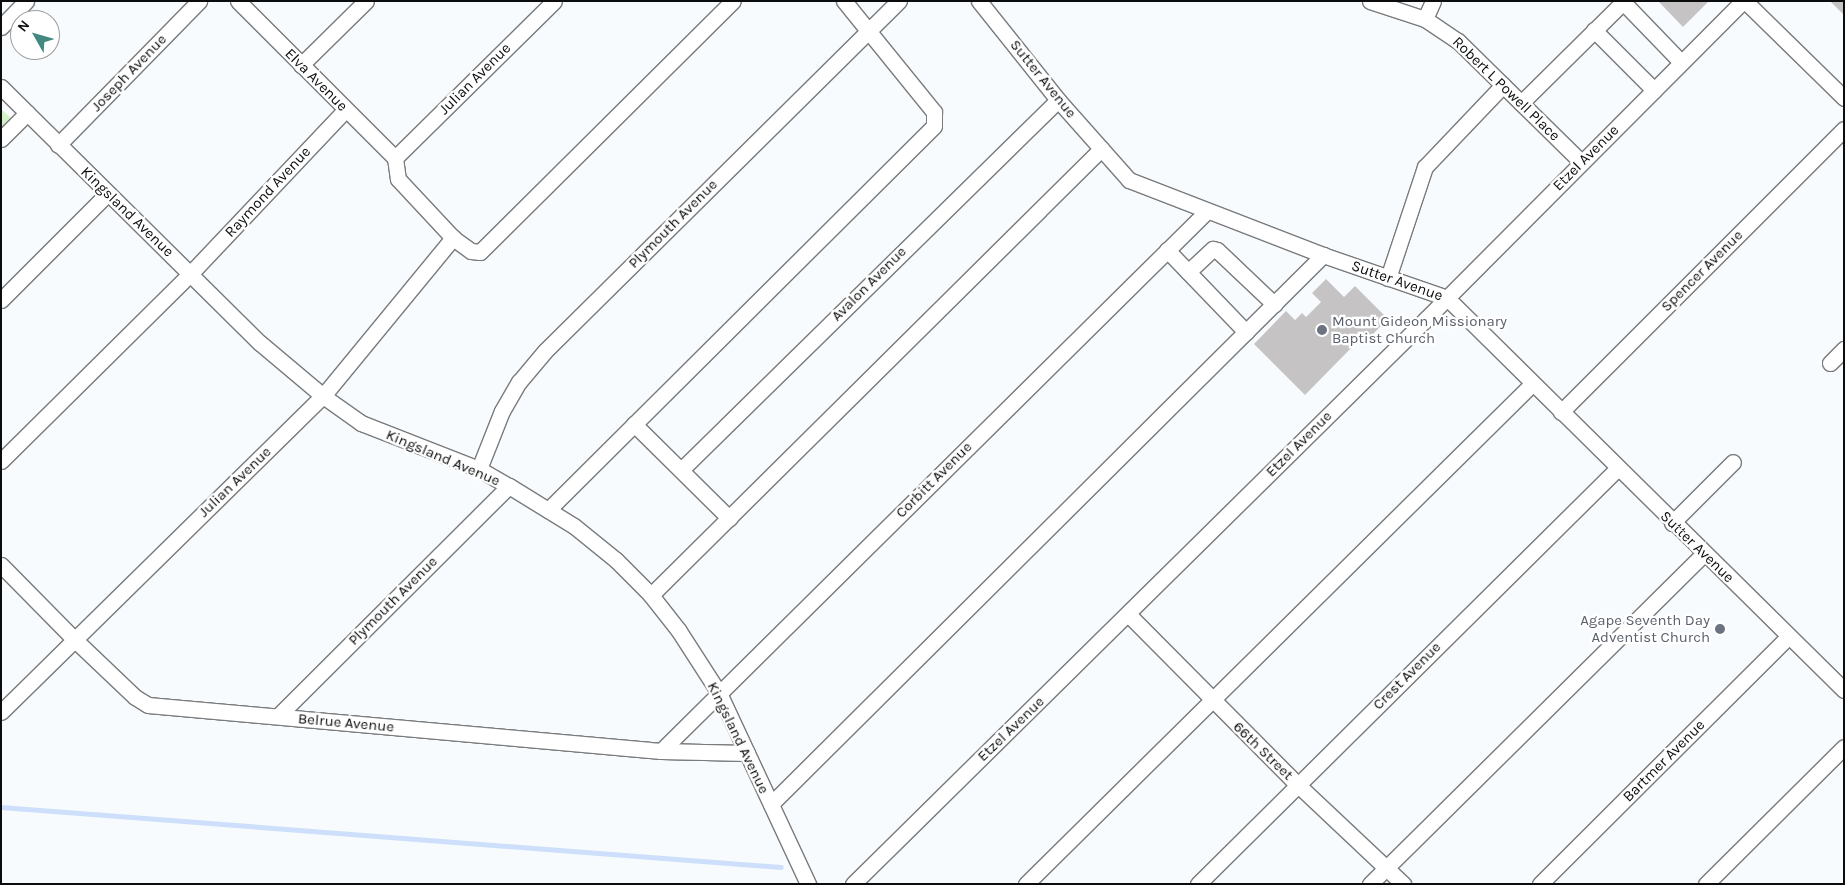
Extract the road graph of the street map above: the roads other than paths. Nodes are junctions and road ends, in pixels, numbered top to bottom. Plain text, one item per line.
1 (26, 1) edge
2 (199, 1) edge
3 (238, 1) edge
4 (366, 1) edge
5 (554, 1) edge
6 (733, 1) edge
7 (844, 1) edge
8 (899, 1) edge
9 (979, 1) edge
10 (1370, 1) edge
11 (1433, 1) edge
12 (1744, 1) edge
13 (1622, 2) edge
14 (1425, 19) junction
15 (1, 27) edge
16 (1594, 30) junction
17 (868, 31) junction
18 (1681, 62) junction
19 (301, 65) junction
20 (1503, 85) junction
21 (1, 87) edge
22 (1654, 90) junction
23 (1844, 98) edge
24 (1058, 100) junction
25 (1521, 103) junction
26 (345, 110) junction
27 (27, 113) junction
28 (1844, 129) edge
29 (1, 138) edge
30 (58, 144) junction
31 (1101, 149) junction
32 (395, 158) junction
33 (1582, 162) junction
34 (108, 193) junction
35 (1207, 211) junction
36 (453, 238) junction
37 (1167, 250) junction
38 (1323, 255) junction
39 (1188, 272) junction
40 (190, 274) junction
41 (1388, 278) junction
42 (1447, 298) junction
43 (1, 300) edge
44 (1274, 304) junction
45 (1246, 332) junction
46 (1844, 349) edge
47 (1830, 363) dead end
48 (1532, 384) junction
49 (323, 396) junction
50 (1561, 412) junction
51 (634, 424) junction
52 (1, 461) edge
53 (1733, 462) dead end
54 (479, 469) junction
55 (1617, 469) junction
56 (681, 470) junction
57 (509, 486) junction
58 (548, 510) junction
59 (729, 518) junction
60 (1672, 522) junction
61 (1704, 553) junction
62 (1, 565) edge
63 (651, 596) junction
64 (1128, 614) junction
65 (1788, 637) junction
66 (74, 639) junction
67 (1844, 690) edge
68 (719, 693) junction
69 (1211, 700) junction
70 (1, 712) edge
71 (278, 716) junction
72 (1844, 747) edge
73 (661, 751) junction
74 (747, 753) junction
75 (1297, 784) junction
76 (771, 804) junction
77 (1387, 867) junction
78 (808, 884) edge
79 (853, 884) edge
80 (1026, 884) edge
81 (1198, 884) edge
82 (1370, 884) edge
83 (1403, 884) edge
84 (1540, 884) edge
85 (1706, 884) edge

1 - 15 street
2 - 30 street, Joseph Avenue
3 - 19 street, Elva Avenue
4 - 19 street
5 - 32 street, Julian Avenue
6 - 36 street
7 - 17 street
8 - 17 street, Plymouth Avenue
9 - 24 street, Sutter Avenue
10 - 14 street, Robert L Powell Place
11 - 14 street
12 - 18 street, Etzel Avenue
12 - 23 street
13 - 16 street
13 - 18 street
14 - 20 street, Robert L Powell Place
16 - 22 street
16 - 25 street
17 - 51 street
17 - 54 street, Plymouth Avenue
18 - 22 street, Etzel Avenue
19 - 26 street, Elva Avenue
20 - 25 street, Robert L Powell Place
20 - 41 street
21 - 27 street, Kingsland Avenue
22 - 33 street, Etzel Avenue
24 - 31 street, Sutter Avenue
24 - 56 street, Avalon Avenue
25 - 33 street, Robert L Powell Place
26 - 32 street, Elva Avenue
26 - 40 street, Raymond Avenue
27 - 29 street
27 - 30 street, Kingsland Avenue
28 - 50 street, Spencer Avenue
30 - 34 street, Kingsland Avenue
31 - 35 street, Sutter Avenue
31 - 59 street
32 - 36 street
33 - 42 street, Etzel Avenue
34 - 40 street, Kingsland Avenue
34 - 43 street
35 - 37 street, Corbitt Avenue
35 - 38 street, Sutter Avenue
36 - 49 street, Julian Avenue
37 - 39 street
37 - 68 street, Corbitt Avenue
38 - 41 street, Sutter Avenue
38 - 44 street
39 - 44 street
39 - 45 street
40 - 49 street, Kingsland Avenue
40 - 52 street, Raymond Avenue
41 - 42 street, Sutter Avenue
42 - 48 street, Sutter Avenue
42 - 64 street, Etzel Avenue
44 - 45 street
45 - 76 street
46 - 47 street
48 - 50 street, Sutter Avenue
48 - 69 street
49 - 54 street, Kingsland Avenue
49 - 66 street, Julian Avenue
50 - 55 street, Sutter Avenue
51 - 56 street
51 - 58 street
53 - 60 street
54 - 57 street, Kingsland Avenue
55 - 60 street, Sutter Avenue
55 - 75 street, Crest Avenue
56 - 59 street
57 - 58 street, Kingsland Avenue
57 - 71 street, Plymouth Avenue
58 - 63 street, Kingsland Avenue
59 - 63 street
60 - 61 street, Sutter Avenue
61 - 65 street, Sutter Avenue
61 - 77 street
62 - 66 street, Belrue Avenue
63 - 68 street, Kingsland Avenue
64 - 69 street, 66th Street
64 - 79 street, Etzel Avenue
65 - 67 street, Sutter Avenue
65 - 84 street, Bartmer Avenue
66 - 70 street, Julian Avenue
66 - 71 street, Belrue Avenue
68 - 73 street, Corbitt Avenue
68 - 74 street, Kingsland Avenue
69 - 75 street, 66th Street
69 - 80 street
71 - 73 street, Belrue Avenue
72 - 85 street
73 - 74 street, Belrue Avenue
74 - 76 street, Kingsland Avenue
75 - 77 street, 66th Street
75 - 81 street, Crest Avenue
76 - 78 street, Kingsland Avenue
77 - 82 street
77 - 83 street, 66th Street

